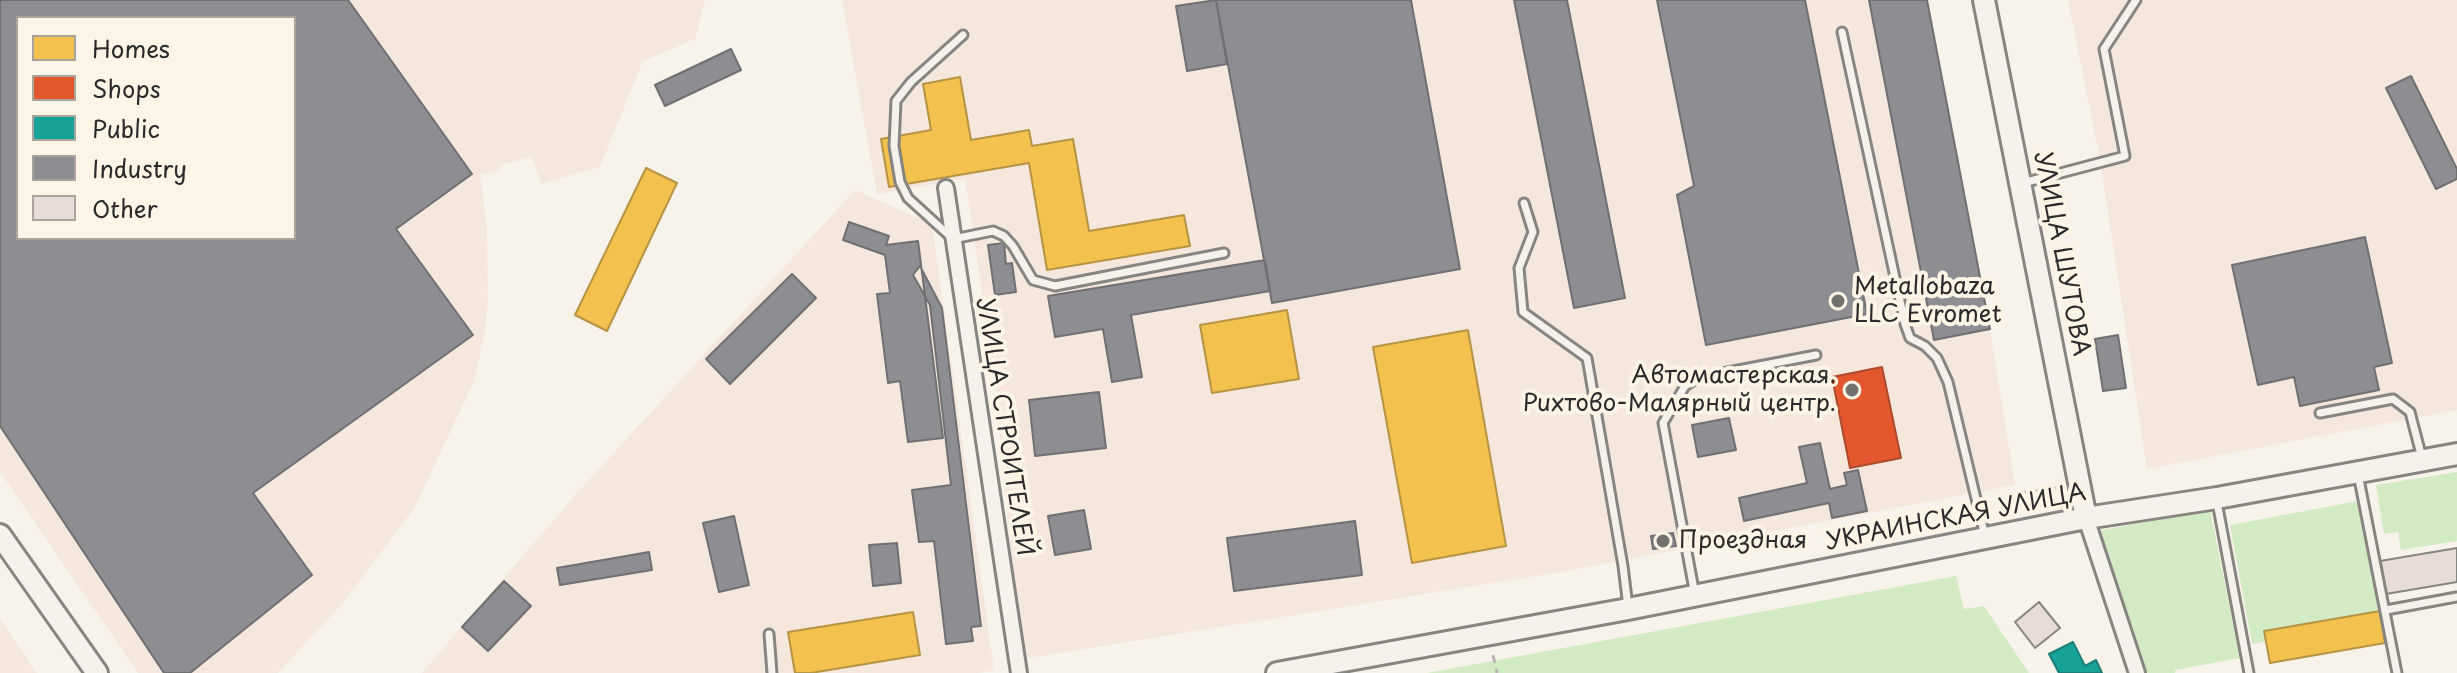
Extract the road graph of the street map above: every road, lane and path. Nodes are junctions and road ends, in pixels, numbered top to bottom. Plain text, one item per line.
1 (1984, 0) edge
2 (2136, 0) edge
3 (1842, 32) dead end
4 (963, 35) dead end
5 (2021, 183) junction
6 (946, 188) dead end
7 (1524, 203) dead end
8 (953, 239) junction
9 (1224, 253) dead end
10 (1816, 355) dead end
11 (2320, 413) dead end
12 (2457, 454) edge
13 (2422, 460) junction
14 (2357, 471) junction
15 (2217, 498) junction
16 (2086, 518) junction
17 (0, 535) edge
18 (1985, 538) junction
19 (1695, 595) junction
20 (2457, 597) edge
21 (1628, 609) junction
22 (2386, 610) junction
23 (769, 634) dead end
24 (1493, 655) dead end
25 (97, 673) edge
26 (772, 673) edge
27 (1019, 673) edge
28 (1277, 673) edge
29 (1497, 673) edge
30 (2137, 673) edge
31 (2249, 673) edge
32 (2397, 673) edge

1 - 5 street, УЛИЦА ШУТОВА
2 - 5 lane
3 - 18 lane
4 - 8 lane
5 - 16 street, УЛИЦА ШУТОВА
6 - 8 street, УЛИЦА СТРОИТЕЛЕЙ
7 - 21 lane
8 - 9 lane
8 - 27 street, УЛИЦА СТРОИТЕЛЕЙ
10 - 19 lane
11 - 13 lane
12 - 13 street, УКРАИНСКАЯ УЛИЦА
13 - 14 street, УКРАИНСКАЯ УЛИЦА
14 - 15 street, УКРАИНСКАЯ УЛИЦА
14 - 22 lane
15 - 16 street, УКРАИНСКАЯ УЛИЦА
15 - 31 lane
16 - 18 street, УКРАИНСКАЯ УЛИЦА
16 - 30 street
17 - 25 street
18 - 19 street, УКРАИНСКАЯ УЛИЦА
19 - 21 street, УКРАИНСКАЯ УЛИЦА
20 - 22 lane
21 - 28 street, УКРАИНСКАЯ УЛИЦА
22 - 32 lane
23 - 26 lane
24 - 29 path

